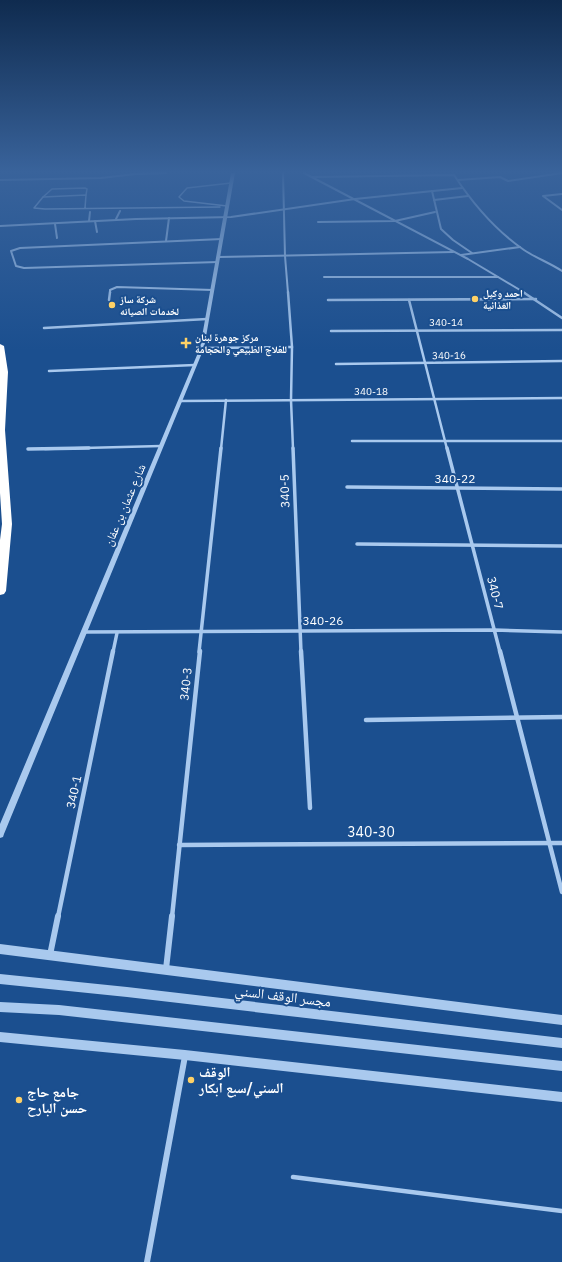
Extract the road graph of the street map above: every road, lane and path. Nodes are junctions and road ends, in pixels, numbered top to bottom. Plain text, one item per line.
1 (57, 232) edge
2 (167, 232) edge
3 (223, 232) edge
4 (284, 232) edge
5 (415, 232) edge
6 (444, 232) edge
7 (502, 232) edge
8 (58, 238) dead end
9 (222, 239) junction
10 (166, 241) junction
11 (520, 247) junction
12 (453, 252) junction
13 (472, 253) junction
14 (460, 255) junction
15 (285, 256) junction
16 (218, 259) junction
17 (562, 271) edge
18 (324, 277) dead end
19 (498, 277) junction
20 (214, 290) junction
21 (536, 299) junction
22 (109, 300) dead end
23 (328, 300) dead end
24 (409, 300) junction
25 (562, 318) edge
26 (207, 319) junction
27 (44, 328) dead end
28 (417, 330) junction
29 (562, 330) edge
30 (331, 331) dead end
31 (0, 346) edge
32 (292, 347) junction
33 (202, 348) junction
34 (562, 361) edge
35 (425, 363) junction
36 (336, 364) dead end
37 (195, 365) junction
38 (49, 371) dead end
39 (562, 398) edge
40 (434, 399) junction
41 (226, 400) junction
42 (291, 400) junction
43 (180, 401) junction
44 (0, 434) edge
45 (562, 440) edge
46 (352, 441) dead end
47 (445, 441) junction
48 (161, 446) junction
49 (28, 449) dead end
50 (347, 487) dead end
51 (457, 488) junction
52 (562, 488) edge
53 (357, 544) dead end
54 (472, 544) junction
55 (562, 546) edge
56 (0, 591) edge
57 (494, 630) junction
58 (83, 632) junction
59 (201, 632) junction
60 (300, 632) junction
61 (562, 632) edge
62 (117, 633) junction
63 (562, 717) edge
64 (517, 718) junction
65 (366, 720) dead end
66 (310, 808) dead end
67 (0, 834) edge
68 (549, 843) junction
69 (562, 843) edge
70 (179, 845) junction
71 (562, 892) edge
72 (0, 949) edge
73 (50, 955) junction
74 (166, 970) junction
75 (0, 980) edge
76 (0, 1007) edge
77 (562, 1020) edge
78 (0, 1037) edge
79 (562, 1043) edge
80 (185, 1055) junction
81 (562, 1066) edge
82 (562, 1097) edge
83 (293, 1177) dead end
84 (562, 1212) edge
85 (147, 1262) edge

1 - 8 street
2 - 10 street
3 - 9 street, شارع عثمان بن عفان
4 - 15 street, 340-5
5 - 12 street
6 - 13 street
7 - 11 street
9 - 10 street
9 - 16 street, شارع عثمان بن عفان
10 - 16 street
11 - 13 street
11 - 17 street
12 - 14 street
12 - 15 street
13 - 14 street
14 - 19 street
15 - 16 street
15 - 32 street, 340-5
16 - 20 street, شارع عثمان بن عفان
18 - 19 street
19 - 21 street
20 - 22 street
20 - 26 street, شارع عثمان بن عفان
21 - 24 street
21 - 25 street
23 - 24 street
24 - 28 street, 340-7
26 - 27 street
26 - 33 street, شارع عثمان بن عفان
28 - 29 street, 340-14
28 - 30 street, 340-14
28 - 35 street, 340-7
31 - 44 highway
32 - 33 street
32 - 42 street, 340-5
33 - 37 street, شارع عثمان بن عفان
34 - 35 street, 340-16
35 - 36 street, 340-16
35 - 40 street, 340-7
37 - 38 street
37 - 43 street, شارع عثمان بن عفان
39 - 40 street, 340-18
40 - 42 street, 340-18
40 - 47 street, 340-7
41 - 42 street, 340-18
41 - 43 street, 340-18
41 - 59 street, 340-3
42 - 60 street, 340-5
43 - 48 street, شارع عثمان بن عفان
44 - 56 highway
45 - 47 street
46 - 47 street
47 - 51 street, 340-7
48 - 49 street
48 - 58 street, شارع عثمان بن عفان
50 - 51 street, 340-22
51 - 52 street, 340-22
51 - 54 street, 340-7
53 - 54 street
54 - 55 street
54 - 57 street, 340-7
57 - 60 street, 340-26
57 - 61 street, 340-26
57 - 64 street, 340-7
58 - 62 street, 340-26
58 - 67 street, شارع عثمان بن عفان
59 - 60 street, 340-26
59 - 62 street, 340-26
59 - 70 street, 340-3
60 - 66 street, 340-5
62 - 73 street, 340-1
63 - 64 street
64 - 65 street
64 - 68 street, 340-7
68 - 69 street, 340-30
68 - 70 street, 340-30
68 - 71 street, 340-7
70 - 74 street, 340-3
72 - 73 street
73 - 74 street
74 - 77 street
75 - 79 street, مجسر الوقف السني
76 - 81 street
78 - 80 street
80 - 82 street
80 - 85 street
83 - 84 lane

